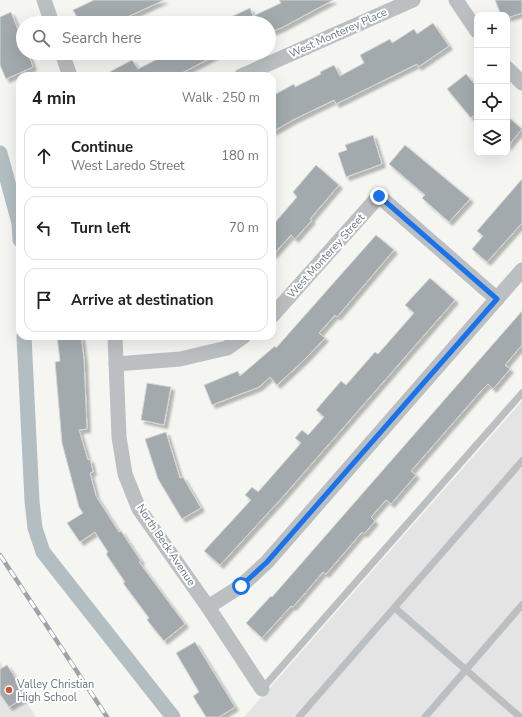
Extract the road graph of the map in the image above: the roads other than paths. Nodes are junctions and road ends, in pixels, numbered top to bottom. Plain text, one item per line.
1 (44, 0) edge
2 (413, 0) edge
3 (456, 0) edge
4 (50, 16) edge
5 (474, 27) edge
6 (64, 60) edge
7 (510, 71) edge
8 (69, 72) edge
9 (250, 72) edge
10 (522, 83) edge
11 (522, 270) edge
12 (497, 299) junction
13 (276, 312) edge
14 (115, 340) edge
15 (238, 340) edge
16 (116, 364) junction
17 (522, 393) edge
18 (522, 461) edge
19 (208, 606) junction
20 (522, 606) edge
21 (395, 608) junction
22 (466, 670) junction
23 (262, 689) joint
24 (520, 714) edge
25 (299, 717) edge
26 (425, 717) edge

1 - 4 street
2 - 9 street, West Monterey Place
3 - 5 street
6 - 8 street
7 - 10 street
11 - 12 street
12 - 13 street, West Monterey Street
12 - 19 street
14 - 16 street, North Beck Avenue
15 - 16 street
16 - 19 street, North Beck Avenue
17 - 23 lane
18 - 21 lane
19 - 23 street, North Beck Avenue
20 - 22 lane
21 - 22 lane
21 - 25 lane
22 - 24 lane
22 - 26 lane

